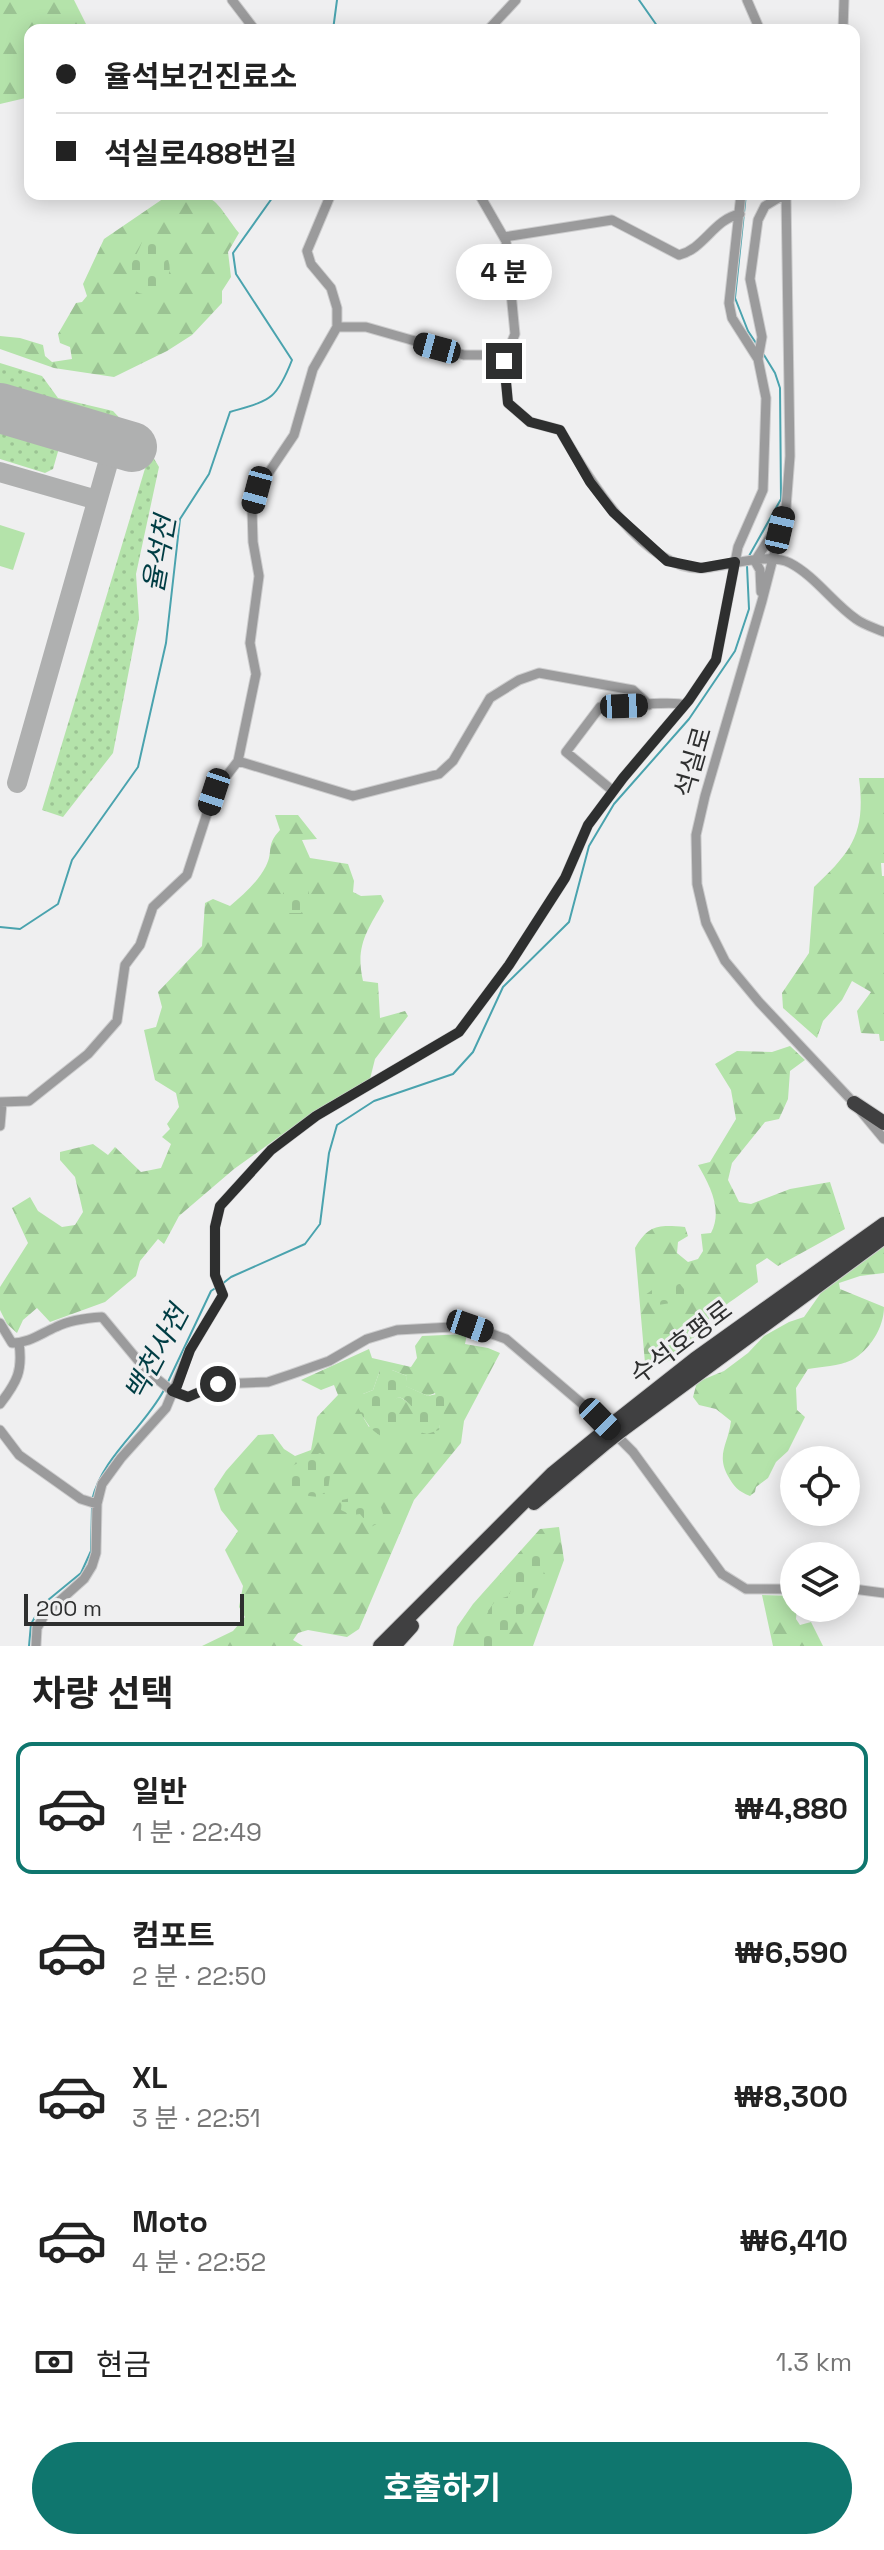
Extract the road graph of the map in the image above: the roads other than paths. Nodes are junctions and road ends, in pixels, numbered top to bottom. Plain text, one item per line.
1 (232, 0) edge
2 (516, 0) edge
3 (747, 0) edge
4 (844, 0) edge
5 (250, 24) edge
6 (498, 24) edge
7 (757, 24) edge
8 (843, 24) edge
9 (328, 200) edge
10 (482, 200) edge
11 (741, 200) edge
12 (775, 200) edge
13 (785, 200) edge
14 (740, 214) junction
15 (504, 237) junction
16 (337, 327) junction
17 (506, 355) junction
18 (758, 357) junction
19 (785, 512) junction
20 (773, 560) junction
21 (747, 561) junction
22 (762, 601) junction
23 (884, 632) edge
24 (649, 705) junction
25 (684, 705) junction
26 (238, 761) junction
27 (613, 791) junction
28 (1, 1103) edge
29 (854, 1103) junction
30 (884, 1123) edge
31 (0, 1126) edge
32 (884, 1139) edge
33 (884, 1224) edge
34 (884, 1237) edge
35 (0, 1323) edge
36 (19, 1343) junction
37 (167, 1387) junction
38 (0, 1404) edge
39 (619, 1426) junction
40 (0, 1430) edge
41 (604, 1438) junction
42 (93, 1503) junction
43 (780, 1589) edge
44 (860, 1590) edge
45 (884, 1593) edge
46 (36, 1646) edge
47 (380, 1646) edge
48 (394, 1646) edge

1 - 5 street
2 - 6 street
3 - 7 street
4 - 8 street
9 - 16 street
10 - 15 street
11 - 14 street
12 - 18 street
13 - 19 street, 석실로
14 - 15 street
14 - 18 street
15 - 17 street
16 - 17 street
16 - 26 street
17 - 21 street
18 - 21 street
19 - 20 street, 석실로
19 - 21 street
20 - 21 street
20 - 22 street, 석실로
20 - 23 street
21 - 22 street
21 - 25 street
22 - 29 street, 석실로
24 - 25 street
24 - 26 street
24 - 27 street
25 - 27 street
26 - 28 street
27 - 37 street
28 - 31 street
29 - 30 highway
29 - 32 street, 석실로
33 - 39 highway, 수석호평로
34 - 39 highway, 수석호평로
35 - 36 street
36 - 37 street
36 - 38 street
37 - 42 street
37 - 43 street
39 - 41 highway, 수석호평로, bridge
40 - 42 street
41 - 47 highway, 수석호평로
41 - 48 highway, 수석호평로
42 - 46 street
44 - 45 street

